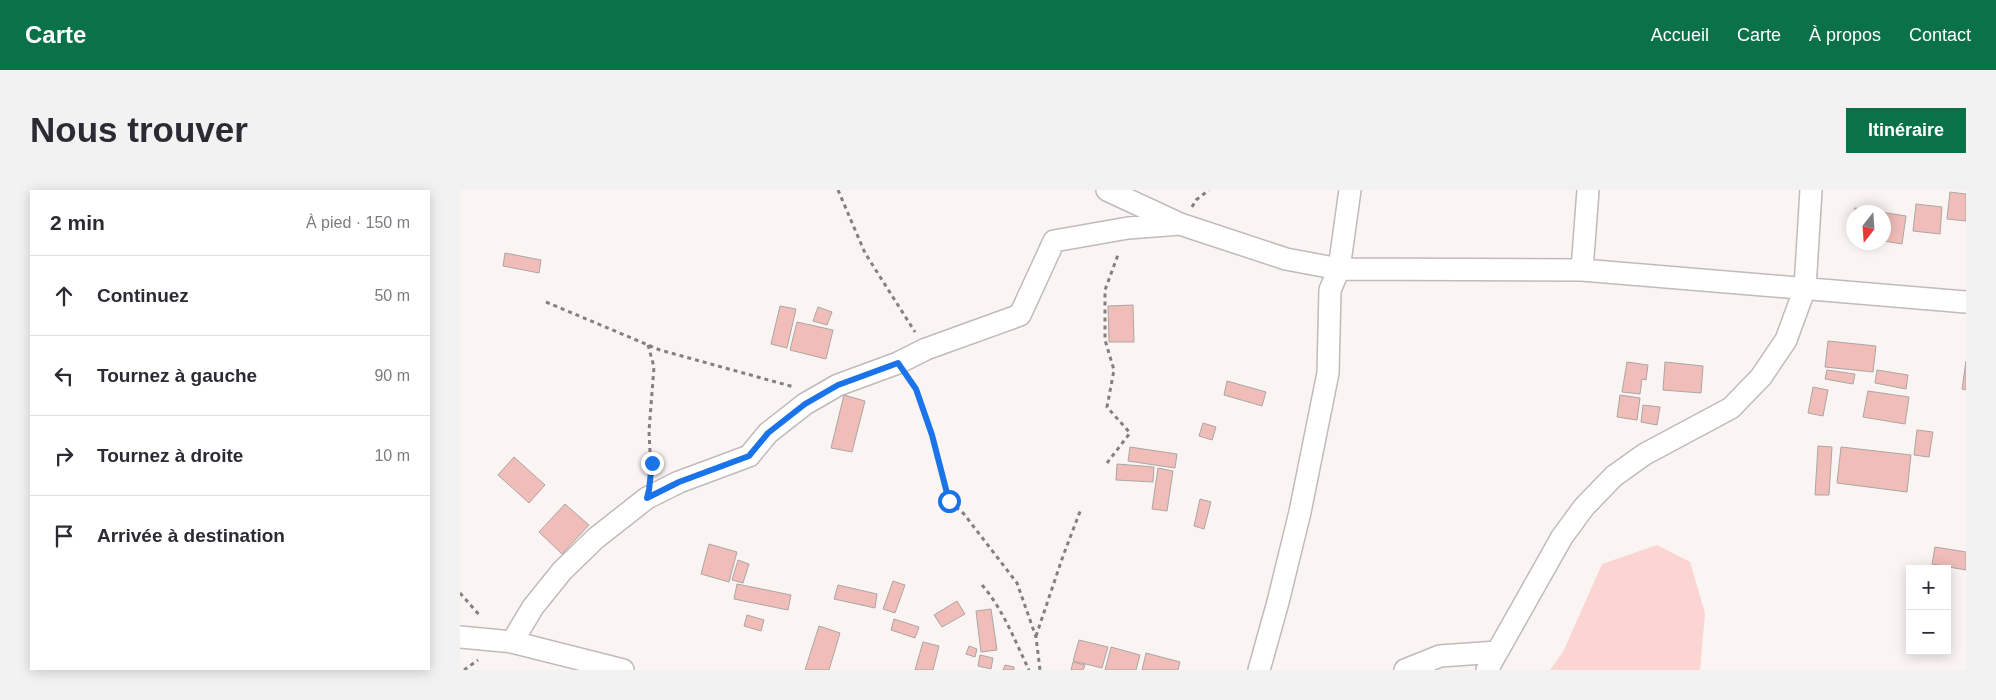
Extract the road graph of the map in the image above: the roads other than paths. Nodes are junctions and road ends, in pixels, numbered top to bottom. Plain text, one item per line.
1 (1107, 190) edge
2 (1350, 190) edge
3 (1588, 190) edge
4 (1811, 190) edge
5 (1180, 224) junction
6 (1339, 269) junction
7 (1582, 270) junction
8 (1805, 288) junction
9 (1966, 302) edge
10 (460, 638) edge
11 (512, 642) junction
12 (1497, 652) junction
13 (549, 660) edge
14 (623, 670) edge
15 (1259, 670) edge
16 (1405, 670) edge
17 (1487, 670) edge

1 - 5 street
2 - 6 street
3 - 7 street
4 - 8 street
5 - 6 street
5 - 11 street
6 - 7 street
6 - 15 street
7 - 8 street
8 - 9 street
8 - 12 street
10 - 11 street
11 - 13 street
12 - 16 street
12 - 17 street
13 - 14 street

